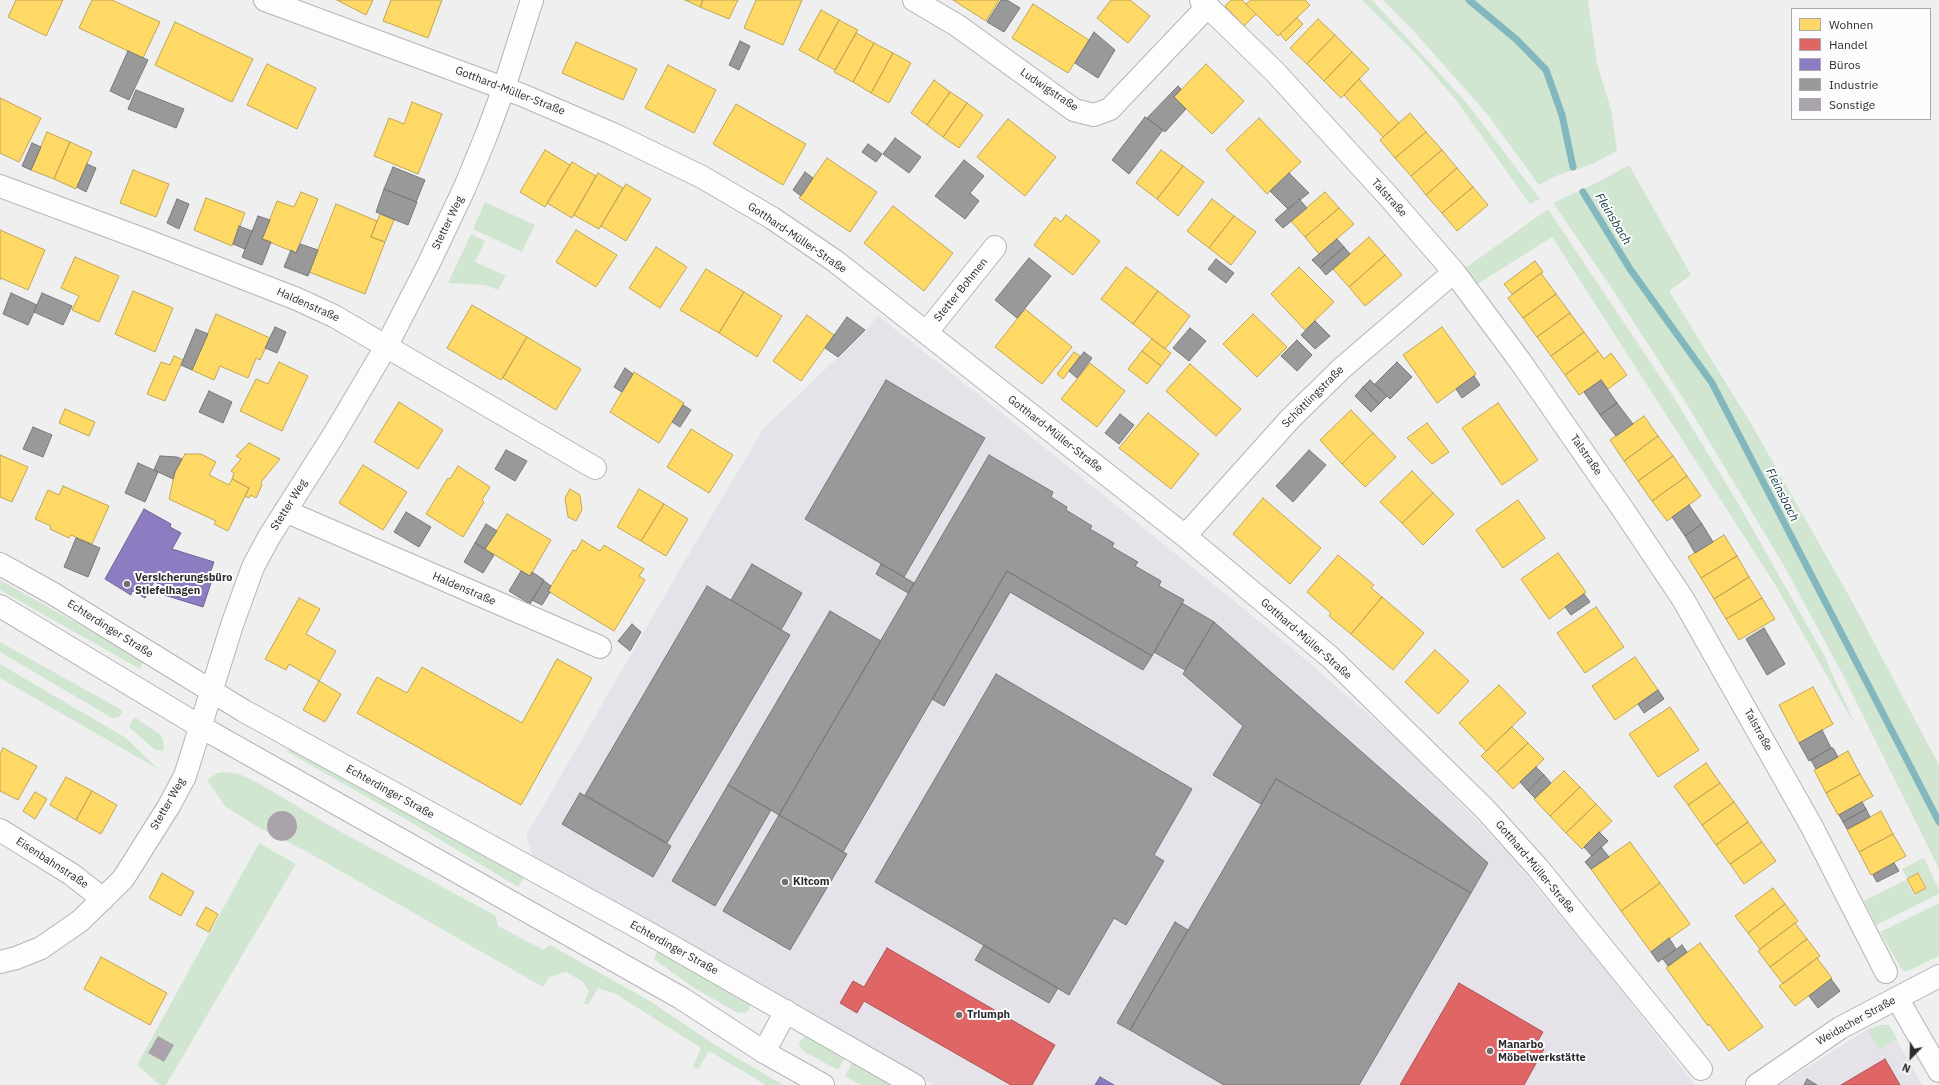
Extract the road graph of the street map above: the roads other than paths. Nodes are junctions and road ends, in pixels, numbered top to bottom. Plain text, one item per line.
1 (265, 0) edge
2 (532, 0) edge
3 (914, 0) edge
4 (1204, 3) edge
5 (504, 88) junction
6 (0, 186) edge
7 (995, 247) dead end
8 (1454, 272) junction
9 (926, 333) junction
10 (386, 345) junction
11 (595, 468) dead end
12 (285, 511) junction
13 (1185, 536) junction
14 (0, 564) edge
15 (0, 606) edge
16 (600, 647) dead end
17 (211, 690) junction
18 (201, 727) junction
19 (0, 830) edge
20 (104, 899) junction
21 (0, 962) edge
22 (1886, 972) dead end
23 (1939, 976) edge
24 (1897, 998) junction
25 (786, 1011) junction
26 (764, 1052) junction
27 (1701, 1069) dead end
28 (1939, 1071) edge
29 (823, 1085) edge
30 (914, 1085) edge
31 (1757, 1085) edge

1 - 5 street, Gotthard-Müller-Straße
2 - 5 street, Stetter Weg
3 - 4 street, Ludwigstraße
4 - 8 street, Talstraße
5 - 9 street, Gotthard-Müller-Straße
5 - 10 street, Stetter Weg
6 - 10 street, Haldenstraße
7 - 9 street, Stetter Bohmen
8 - 13 street, Schöttlingstraße
8 - 22 street, Talstraße
9 - 13 street, Gotthard-Müller-Straße
10 - 11 street, Haldenstraße
10 - 12 street, Stetter Weg
12 - 16 street, Haldenstraße
12 - 17 street, Stetter Weg
13 - 27 street, Gotthard-Müller-Straße
14 - 17 street, Echterdinger Straße
15 - 18 street
17 - 18 street, Stetter Weg
17 - 25 street, Echterdinger Straße
18 - 20 street, Stetter Weg
18 - 26 street
19 - 20 street, Eisenbahnstraße
20 - 21 street, Stetter Weg
23 - 24 street, Weidacher Straße
24 - 28 street
24 - 31 street, Weidacher Straße
25 - 26 street
25 - 30 street, Echterdinger Straße
26 - 29 street

